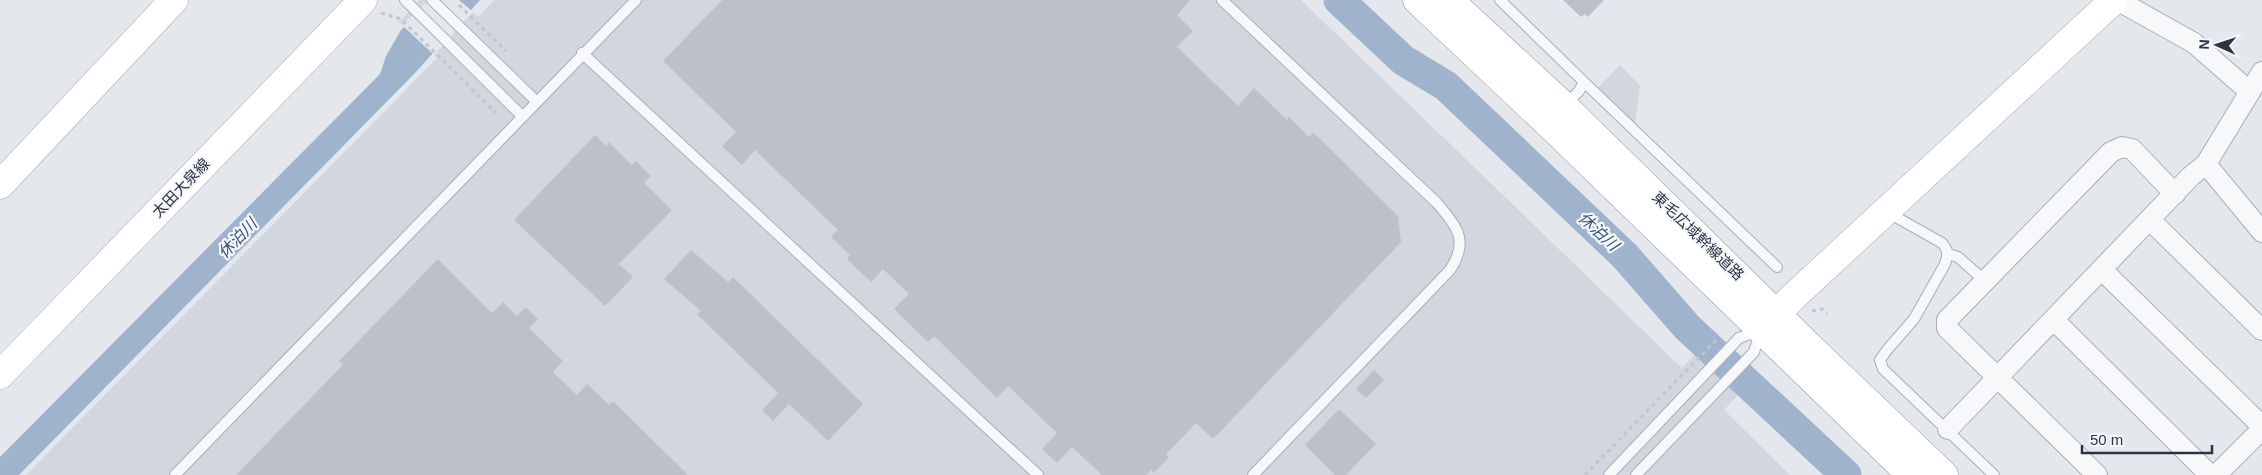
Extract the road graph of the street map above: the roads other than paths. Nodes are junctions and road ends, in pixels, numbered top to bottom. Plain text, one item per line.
1 (174, 0) edge
2 (432, 0) edge
3 (636, 0) edge
4 (1222, 0) edge
5 (1417, 0) edge
6 (1449, 0) edge
7 (1500, 0) edge
8 (2115, 0) edge
9 (409, 4) edge
10 (372, 7) edge
11 (582, 53) junction
12 (2262, 72) edge
13 (1584, 82) junction
14 (2250, 92) junction
15 (536, 101) junction
16 (1564, 106) junction
17 (522, 116) junction
18 (2206, 164) junction
19 (0, 185) edge
20 (2174, 194) junction
21 (1885, 211) junction
22 (2150, 220) junction
23 (2262, 232) edge
24 (1948, 254) junction
25 (1777, 267) dead end
26 (2102, 270) junction
27 (1985, 281) junction
28 (2054, 320) junction
29 (1769, 322) junction
30 (2262, 330) edge
31 (3, 367) edge
32 (1997, 378) junction
33 (2262, 428) edge
34 (1948, 429) junction
35 (175, 475) edge
36 (1038, 475) edge
37 (1253, 475) edge
38 (1609, 475) edge
39 (1636, 475) edge
40 (1911, 475) edge
41 (1944, 475) edge
42 (1994, 475) edge
43 (2096, 475) edge
44 (2210, 475) edge
45 (2216, 475) edge

1 - 19 main road
2 - 15 lane
3 - 11 lane
4 - 37 lane
5 - 29 main road, 東毛広域幹線道路
6 - 16 main road, 東毛広域幹線道路
7 - 13 lane
8 - 14 street
8 - 21 main road
9 - 17 lane
10 - 31 main road, 太田大泉線
11 - 15 lane
11 - 36 lane
12 - 14 street
13 - 16 lane
13 - 25 lane
14 - 18 street
15 - 17 lane
16 - 29 main road, 東毛広域幹線道路
17 - 35 lane
18 - 20 street
18 - 23 street
20 - 22 street
20 - 27 street
21 - 24 lane
21 - 29 main road
22 - 26 street
22 - 30 street
24 - 27 lane
24 - 34 lane
26 - 28 street
26 - 33 street
27 - 32 street
28 - 32 street
28 - 44 street
29 - 38 lane
29 - 39 lane
29 - 40 main road, 東毛広域幹線道路
29 - 41 main road, 東毛広域幹線道路
32 - 34 street
32 - 43 street
33 - 45 street
34 - 42 lane

